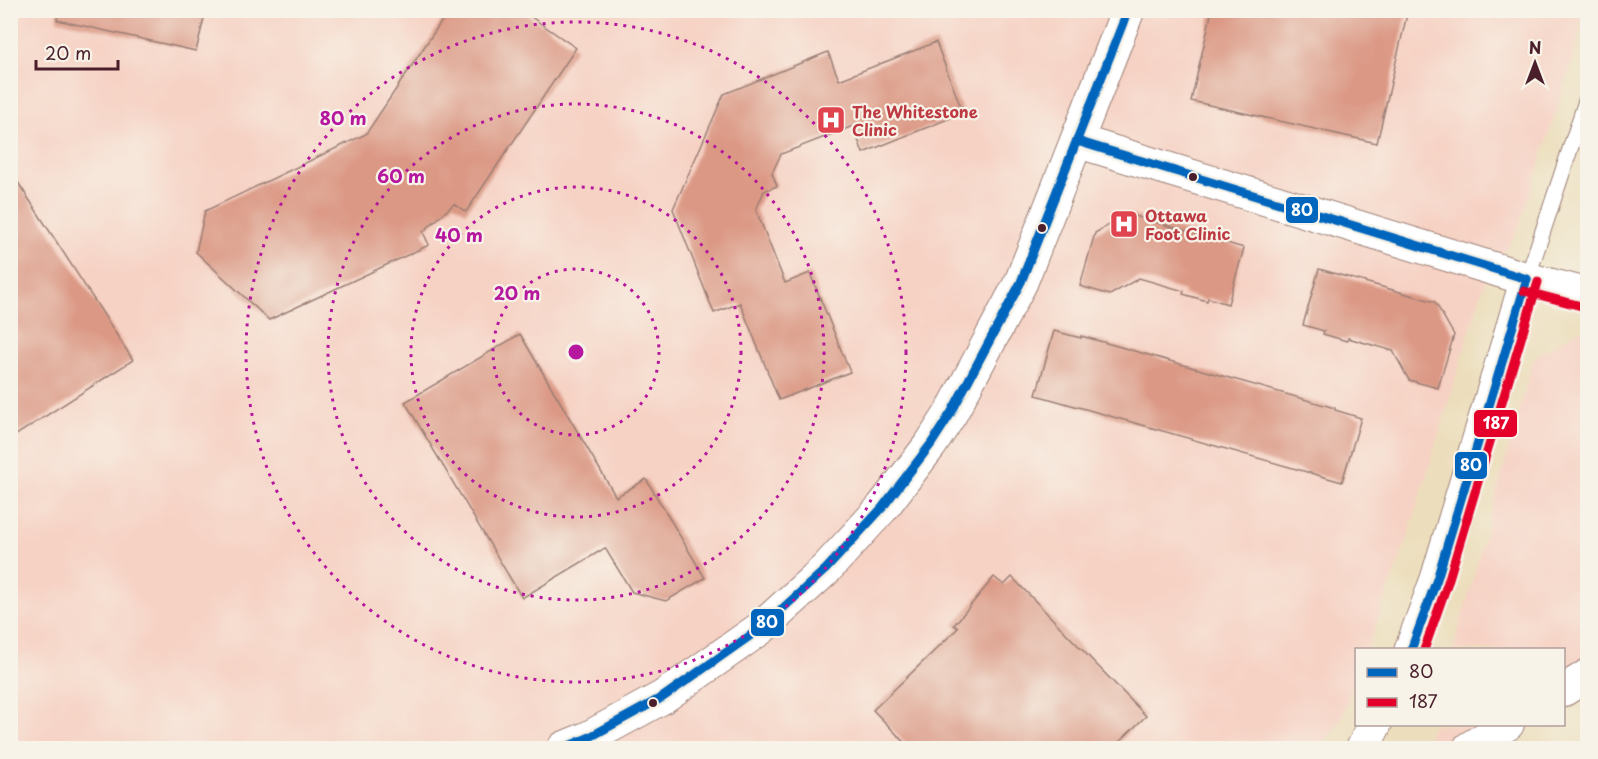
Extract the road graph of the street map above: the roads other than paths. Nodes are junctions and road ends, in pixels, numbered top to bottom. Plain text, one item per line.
1 (1128, 10) edge
2 (1587, 95) edge
3 (1077, 141) junction
4 (1527, 279) junction
5 (1587, 295) edge
6 (1413, 648) edge
7 (1587, 675) edge
8 (1565, 689) edge
9 (1374, 726) edge
10 (1505, 726) edge
11 (564, 748) edge
12 (1363, 748) edge
13 (1469, 748) edge

1 - 3 street
2 - 4 lane
3 - 4 street
3 - 11 street
4 - 5 street
4 - 6 street
7 - 8 street
9 - 12 street
10 - 13 street

